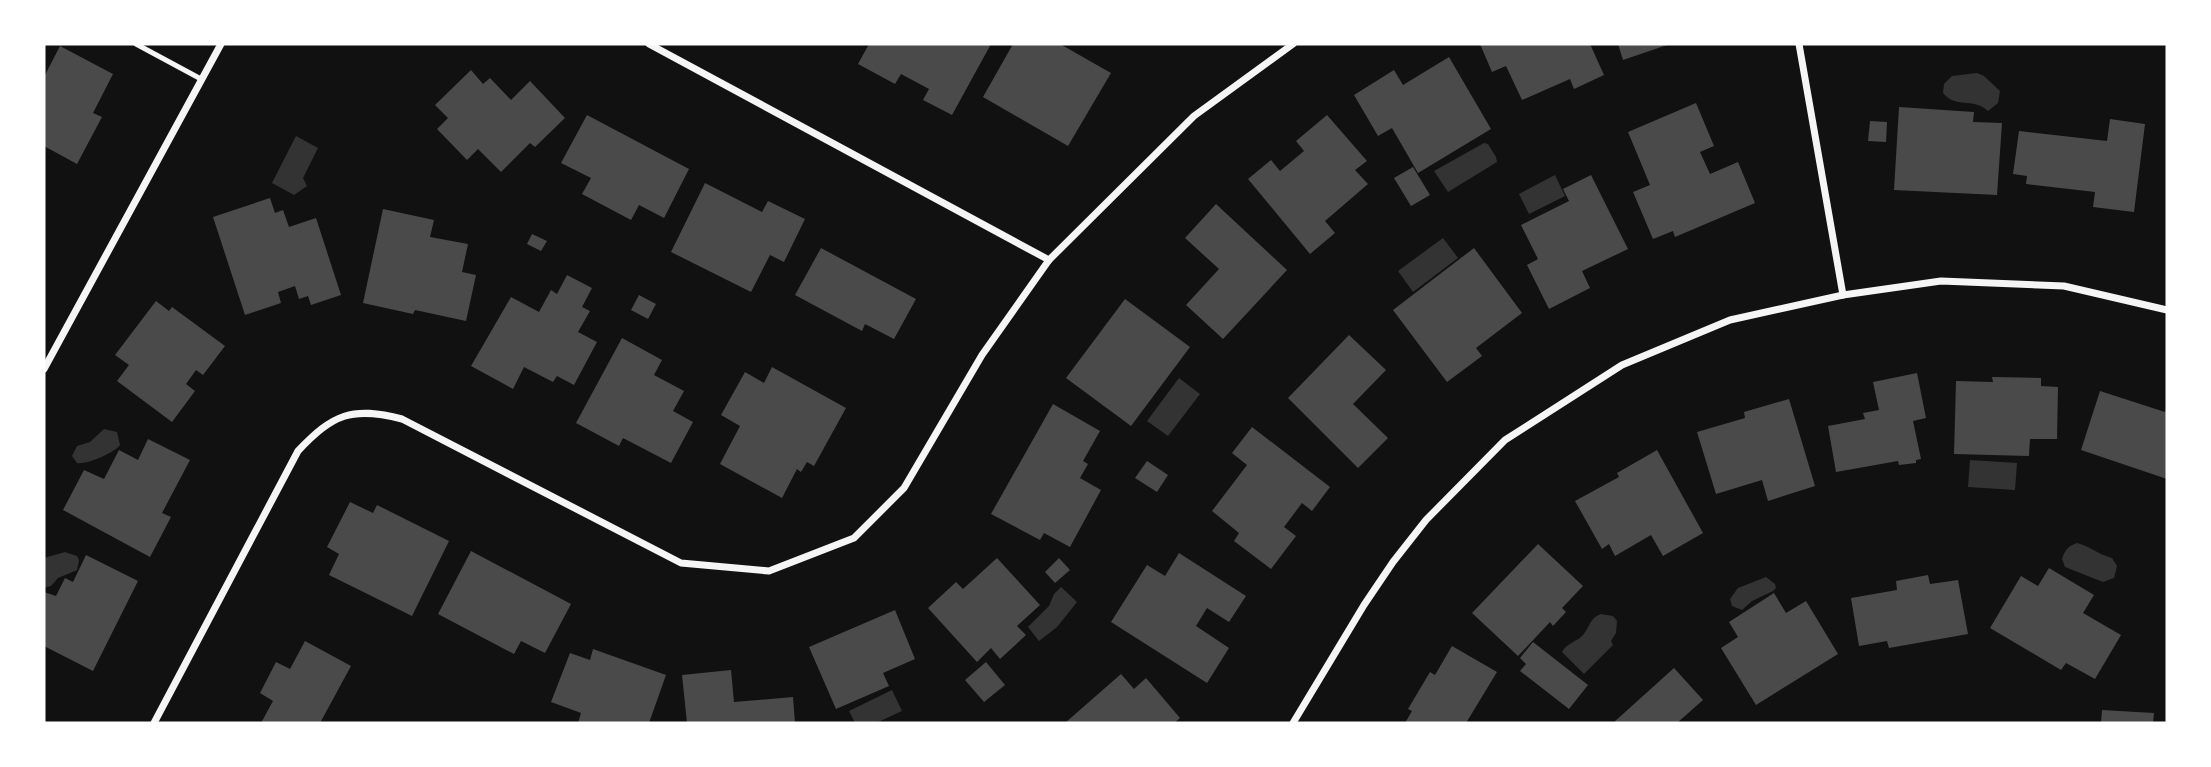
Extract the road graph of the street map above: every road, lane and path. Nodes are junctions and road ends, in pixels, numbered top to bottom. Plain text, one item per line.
1 (136, 44) edge
2 (221, 44) edge
3 (649, 44) edge
4 (1293, 44) edge
5 (1799, 44) edge
6 (201, 79) junction
7 (1049, 260) junction
8 (1843, 295) junction
9 (2167, 310) edge
10 (44, 369) edge
11 (153, 723) edge
12 (1293, 723) edge

1 - 6 lane
2 - 6 street
3 - 7 street
4 - 7 street
5 - 8 street
6 - 10 street
7 - 11 street
8 - 9 street
8 - 12 street

